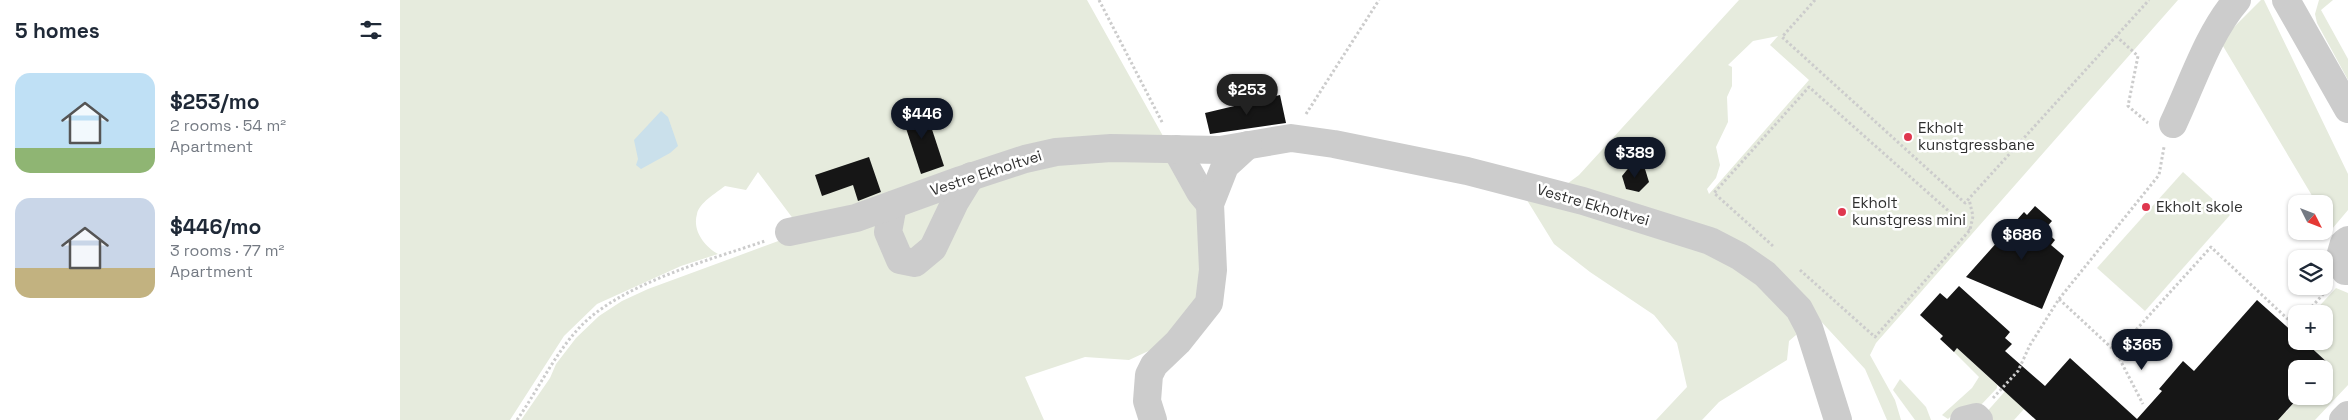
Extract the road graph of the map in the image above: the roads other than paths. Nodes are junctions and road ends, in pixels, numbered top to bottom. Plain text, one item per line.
1 (2237, 0) edge
2 (2294, 3) edge
3 (2348, 109) edge
4 (2169, 131) road end
5 (1248, 144) junction
6 (1176, 149) junction
7 (971, 176) junction
8 (1210, 204) junction
9 (893, 205) junction
10 (789, 232) road end
11 (2348, 240) edge
12 (2339, 280) edge
13 (2348, 415) edge
14 (1153, 420) edge
15 (1838, 420) edge
16 (2343, 420) edge

1 - 4 street
2 - 3 street
5 - 6 street, Vestre Ekholtvei
5 - 8 street
5 - 15 street, Vestre Ekholtvei
6 - 7 street, Vestre Ekholtvei
6 - 8 street
7 - 9 street, Vestre Ekholtvei
7 - 9 street
8 - 14 street
9 - 10 street, Vestre Ekholtvei
11 - 12 street
13 - 16 street

